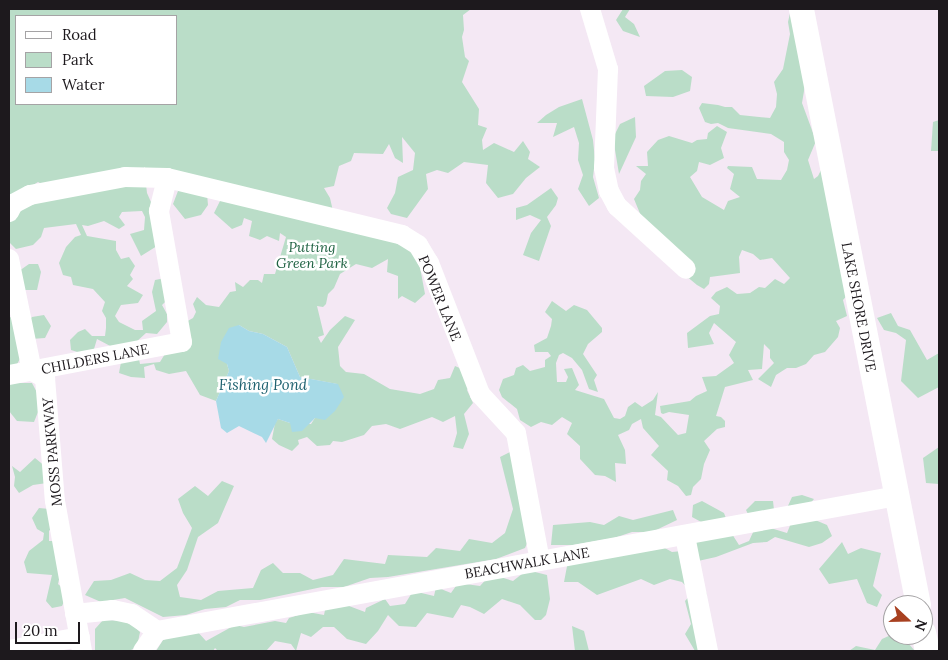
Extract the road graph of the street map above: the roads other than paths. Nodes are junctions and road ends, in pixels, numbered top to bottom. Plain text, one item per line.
1 (590, 9) edge
2 (800, 9) edge
3 (167, 178) junction
4 (9, 212) edge
5 (9, 260) edge
6 (686, 269) dead end
7 (32, 371) junction
8 (9, 374) edge
9 (898, 496) junction
10 (685, 536) junction
11 (540, 561) junction
12 (916, 595) edge
13 (75, 614) junction
14 (157, 631) junction
15 (81, 644) edge
16 (9, 650) edge
17 (143, 651) edge
18 (708, 651) edge

1 - 6 street
2 - 9 street, LAKE SHORE DRIVE
3 - 4 street, POWER LANE
3 - 7 street, CHILDERS LANE
3 - 11 street, POWER LANE
5 - 7 street, MOSS PARKWAY
7 - 8 street, CHILDERS LANE
7 - 13 street, MOSS PARKWAY
9 - 10 street, BEACHWALK LANE
9 - 12 street, LAKE SHORE DRIVE
10 - 11 street, BEACHWALK LANE
10 - 18 street
11 - 14 street, BEACHWALK LANE
13 - 14 street
13 - 15 street, MOSS PARKWAY
14 - 17 street
15 - 16 street

